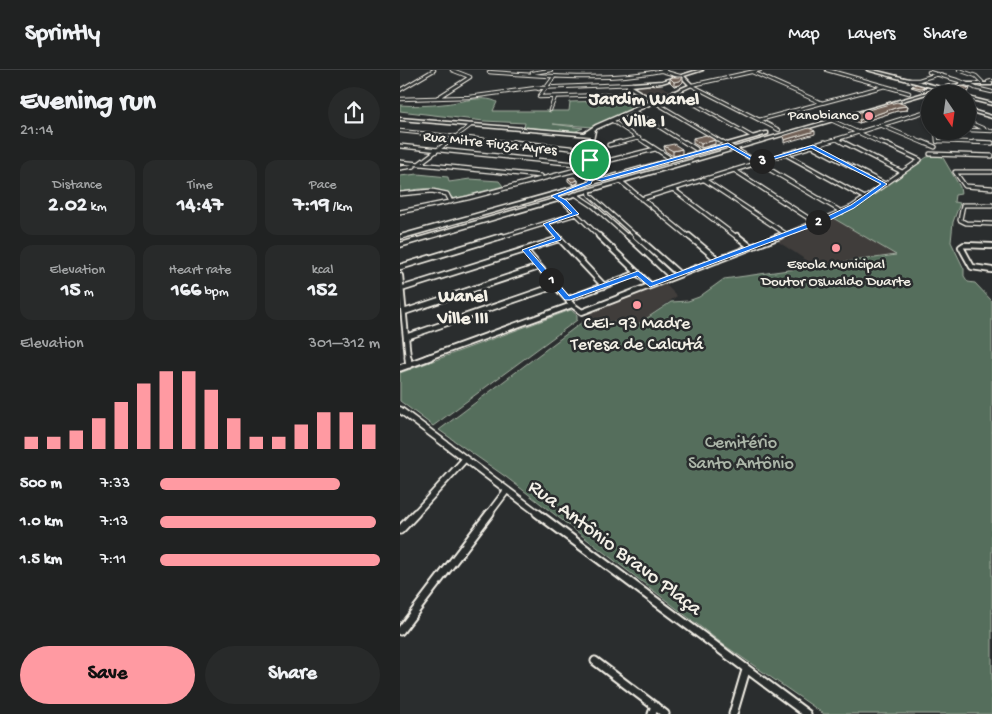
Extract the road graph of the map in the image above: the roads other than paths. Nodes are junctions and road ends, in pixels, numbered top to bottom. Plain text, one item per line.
1 (434, 70) edge
2 (452, 70) edge
3 (551, 70) edge
4 (655, 70) edge
5 (663, 70) edge
6 (702, 70) edge
7 (760, 70) edge
8 (827, 70) edge
9 (862, 70) edge
10 (869, 70) edge
11 (960, 70) edge
12 (490, 72) dead end
13 (752, 72) junction
14 (929, 72) dead end
15 (536, 74) junction
16 (938, 74) junction
17 (884, 76) junction
18 (554, 77) junction
19 (685, 78) junction
20 (900, 78) junction
21 (919, 81) junction
22 (982, 82) junction
23 (991, 82) edge
24 (964, 83) junction
25 (620, 84) junction
26 (633, 84) junction
27 (691, 85) junction
28 (923, 85) edge
29 (929, 85) edge
30 (953, 85) edge
31 (953, 85) edge
32 (628, 86) junction
33 (885, 86) junction
34 (544, 88) junction
35 (400, 90) edge
36 (921, 91) edge
37 (637, 92) junction
38 (991, 92) edge
39 (909, 93) junction
40 (630, 94) junction
41 (641, 94) junction
42 (675, 94) junction
43 (921, 95) edge
44 (918, 96) junction
45 (555, 97) junction
46 (921, 97) edge
47 (400, 98) edge
48 (437, 98) junction
49 (976, 99) edge
50 (656, 101) junction
51 (822, 103) junction
52 (992, 103) edge
53 (550, 110) dead end
54 (632, 110) junction
55 (921, 112) edge
56 (976, 112) edge
57 (992, 117) edge
58 (400, 118) edge
59 (820, 118) junction
60 (611, 120) junction
61 (759, 120) junction
62 (832, 120) junction
63 (471, 124) junction
64 (880, 125) junction
65 (976, 125) edge
66 (593, 129) junction
67 (779, 130) junction
68 (976, 130) edge
69 (987, 130) junction
70 (400, 131) edge
71 (992, 131) edge
72 (857, 132) junction
73 (580, 134) junction
74 (592, 135) junction
75 (454, 137) junction
76 (753, 137) junction
77 (638, 138) junction
78 (835, 139) junction
79 (937, 141) joint
80 (992, 143) edge
81 (728, 144) junction
82 (609, 145) dead end
83 (400, 146) edge
84 (811, 146) junction
85 (935, 147) junction
86 (572, 148) junction
87 (589, 148) junction
88 (734, 148) junction
89 (655, 149) junction
90 (438, 150) junction
91 (697, 151) junction
92 (785, 154) junction
93 (930, 154) junction
94 (992, 156) edge
95 (668, 159) junction
96 (611, 160) dead end
97 (920, 160) junction
98 (759, 162) junction
99 (400, 164) edge
100 (420, 164) junction
101 (427, 164) junction
102 (577, 164) junction
103 (412, 166) junction
104 (591, 168) junction
105 (575, 170) junction
106 (734, 170) junction
107 (902, 172) junction
108 (992, 172) edge
109 (526, 175) junction
110 (531, 177) junction
111 (538, 178) junction
112 (603, 179) junction
113 (703, 179) junction
114 (620, 181) junction
115 (528, 182) junction
116 (589, 183) junction
117 (885, 184) junction
118 (582, 185) junction
119 (992, 188) edge
120 (673, 189) junction
121 (589, 190) junction
122 (400, 194) edge
123 (575, 194) junction
124 (865, 198) junction
125 (563, 199) junction
126 (641, 199) junction
127 (451, 202) junction
128 (602, 205) junction
129 (992, 205) edge
130 (595, 207) junction
131 (400, 212) edge
132 (842, 212) junction
133 (576, 214) junction
134 (816, 223) junction
135 (545, 224) junction
136 (992, 224) edge
137 (786, 234) junction
138 (400, 237) edge
139 (559, 239) junction
140 (400, 244) edge
141 (992, 246) edge
142 (752, 247) junction
143 (526, 250) junction
144 (718, 260) junction
145 (400, 267) edge
146 (539, 267) junction
147 (992, 270) edge
148 (638, 273) junction
149 (679, 274) junction
150 (400, 276) edge
151 (672, 277) junction
152 (650, 285) junction
153 (555, 286) junction
154 (604, 286) junction
155 (401, 289) junction
156 (568, 299) junction
157 (572, 305) junction
158 (404, 312) junction
159 (406, 337) junction
160 (410, 365) junction
161 (400, 368) edge
162 (400, 410) edge
163 (465, 459) junction
164 (507, 490) junction
165 (400, 530) edge
166 (400, 630) edge
167 (595, 661) dead end
168 (746, 670) junction
169 (653, 710) edge
170 (666, 714) edge
171 (733, 714) edge
172 (807, 714) edge

1 - 35 street
2 - 48 street
3 - 15 street
4 - 5 street
5 - 18 street
5 - 19 street
6 - 19 main road
7 - 13 street
8 - 33 street
9 - 17 main road
10 - 20 main road
11 - 22 street
12 - 15 street
13 - 27 street
13 - 51 street
14 - 16 street
15 - 18 street
16 - 21 street
16 - 24 street
17 - 20 main road
17 - 28 main road
18 - 34 street
19 - 26 main road
19 - 27 main road
20 - 21 main road
21 - 29 main road
22 - 23 main road
22 - 24 main road
23 - 24 main road
24 - 30 main road
24 - 31 main road
24 - 38 street
25 - 26 street
25 - 32 street
25 - 34 street
26 - 32 main road
27 - 42 main road
27 - 61 street
32 - 37 main road
33 - 39 street
33 - 51 street
34 - 45 street
34 - 48 street
36 - 39 main road
37 - 40 street
37 - 41 main road
39 - 44 main road
39 - 59 main road
40 - 41 street
40 - 45 street
41 - 50 main road
42 - 50 main road
42 - 76 street
43 - 44 main road
44 - 46 main road
44 - 62 main road
45 - 53 street
47 - 48 street
49 - 52 main road
50 - 54 main road
50 - 81 street
51 - 61 street
54 - 60 main road
54 - 91 street
55 - 64 street
56 - 57 main road
58 - 63 main road
59 - 62 street
59 - 67 main road
60 - 66 main road
60 - 77 street
61 - 67 street
62 - 72 street
62 - 88 main road
63 - 73 main road
63 - 75 street
64 - 72 street
64 - 85 street
65 - 69 street
66 - 73 main road
66 - 74 main road
67 - 76 main road
68 - 69 street
69 - 71 street
70 - 75 street
72 - 78 street
72 - 97 street
73 - 74 main road
74 - 87 main road
75 - 86 street
75 - 90 street
76 - 81 main road
77 - 82 street
77 - 89 street
78 - 84 street
78 - 107 street
79 - 80 street
79 - 85 street
81 - 88 street
81 - 91 main road
83 - 90 street, Rua Mitre Fiuza Ayres
84 - 92 street
84 - 117 street
85 - 93 street
86 - 87 street
86 - 87 street
87 - 104 main road
88 - 98 street
88 - 114 main road
89 - 95 street
89 - 96 street
90 - 100 street
90 - 102 street, Rua Mitre Fiuza Ayres
91 - 95 main road
92 - 98 street
92 - 124 street
93 - 94 street
93 - 97 street
95 - 112 main road
97 - 107 street
98 - 106 street
98 - 132 street
99 - 100 street
99 - 103 street
100 - 101 street
100 - 103 street
101 - 103 street
101 - 109 street
102 - 104 street, Rua Mitre Fiuza Ayres
102 - 105 street
104 - 105 street
104 - 112 main road
104 - 116 main road
105 - 111 street
106 - 113 street
106 - 134 street
107 - 117 street
108 - 119 street
109 - 110 street
109 - 111 street
110 - 111 street
110 - 115 street
111 - 115 street
112 - 116 main road
113 - 120 street
113 - 137 street
114 - 121 main road
114 - 126 street
115 - 127 street
116 - 118 main road
117 - 124 street
118 - 125 main road
118 - 138 main road
120 - 126 street
120 - 142 street
121 - 123 main road
121 - 128 street
122 - 127 street
123 - 125 main road
123 - 130 street
124 - 132 street
125 - 133 street
125 - 140 main road
126 - 144 street
127 - 131 street
128 - 130 street
128 - 149 street
129 - 136 street
130 - 151 street
132 - 134 street
133 - 135 street
133 - 148 street
134 - 137 street
135 - 139 street
135 - 145 street
137 - 142 street
139 - 143 street
139 - 154 street
141 - 147 street
142 - 144 street
143 - 146 street
143 - 155 street
144 - 149 street
146 - 153 street
146 - 158 street
148 - 152 street
148 - 154 street
149 - 151 street
150 - 155 street
151 - 152 street
152 - 157 street
153 - 156 street
153 - 159 street
154 - 156 street
155 - 158 street
156 - 157 street
157 - 160 street
158 - 159 street
159 - 160 street
160 - 161 street
162 - 163 street, Rua Antônio Bravo Plaça
163 - 164 street, Rua Antônio Bravo Plaça
163 - 165 street
164 - 166 street
164 - 168 street, Rua Antônio Bravo Plaça
167 - 169 street
168 - 171 street
168 - 172 street, Rua Antônio Bravo Plaça
169 - 170 street

